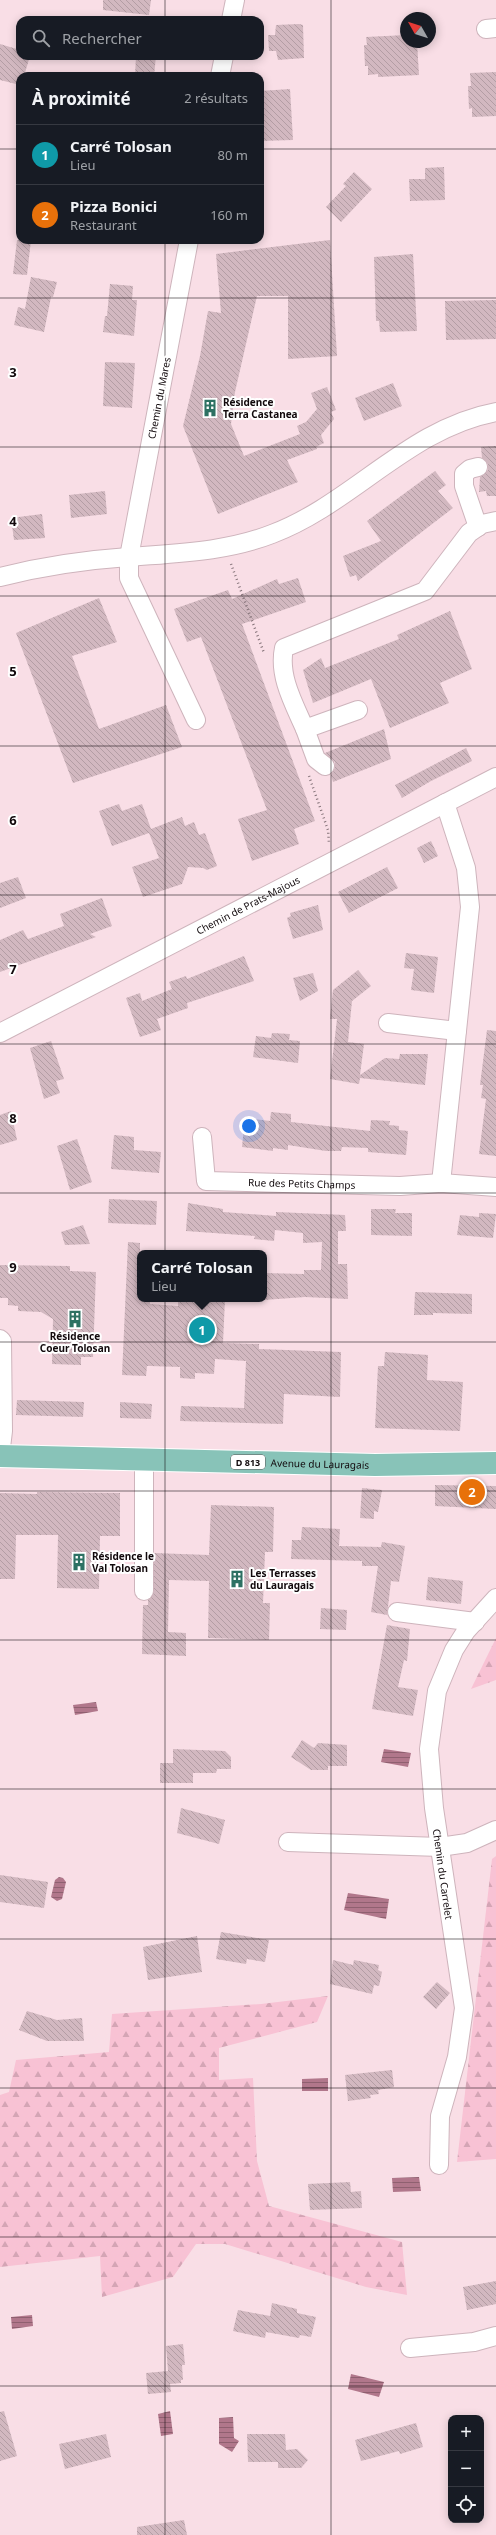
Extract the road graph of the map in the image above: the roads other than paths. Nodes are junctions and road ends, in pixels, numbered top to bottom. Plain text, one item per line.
1 (235, 0) edge
2 (232, 16) edge
3 (223, 60) edge
4 (221, 72) edge
5 (188, 244) edge
6 (496, 412) edge
7 (478, 467) dead end
8 (496, 520) edge
9 (478, 527) junction
10 (129, 557) junction
11 (0, 577) edge
12 (358, 710) dead end
13 (196, 720) dead end
14 (305, 729) junction
15 (325, 766) dead end
16 (496, 777) edge
17 (445, 803) junction
18 (388, 1023) dead end
19 (458, 1031) junction
20 (0, 1033) edge
21 (202, 1137) dead end
22 (441, 1183) junction
23 (496, 1187) edge
24 (0, 1339) edge
25 (0, 1456) edge
26 (144, 1460) junction
27 (496, 1463) edge
28 (144, 1590) dead end
29 (496, 1598) edge
30 (397, 1612) dead end
31 (475, 1622) junction
32 (496, 1830) edge
33 (288, 1842) dead end
34 (440, 1847) junction
35 (439, 2165) dead end
36 (496, 2336) edge
37 (410, 2348) dead end

1 - 2 street
3 - 4 street
5 - 10 street, Chemin du Mares
6 - 10 street
7 - 9 street
8 - 9 street
9 - 14 street
10 - 11 street
10 - 13 street, Chemin du Mares
12 - 14 street
14 - 15 street
16 - 17 street, Chemin de Prats-Majous
17 - 19 street
17 - 20 street, Chemin de Prats-Majous
18 - 19 street
19 - 22 street
21 - 22 street, Rue des Petits Champs
22 - 23 street, Rue des Petits Champs
24 - 25 street
25 - 26 main road, Avenue du Lauragais / D 813
26 - 27 main road, Avenue du Lauragais / D 813
26 - 28 street
29 - 31 street, Chemin du Carrelet
30 - 31 street
31 - 34 street, Chemin du Carrelet
32 - 34 street
33 - 34 street
34 - 35 street, Chemin du Carrelet
36 - 37 street

